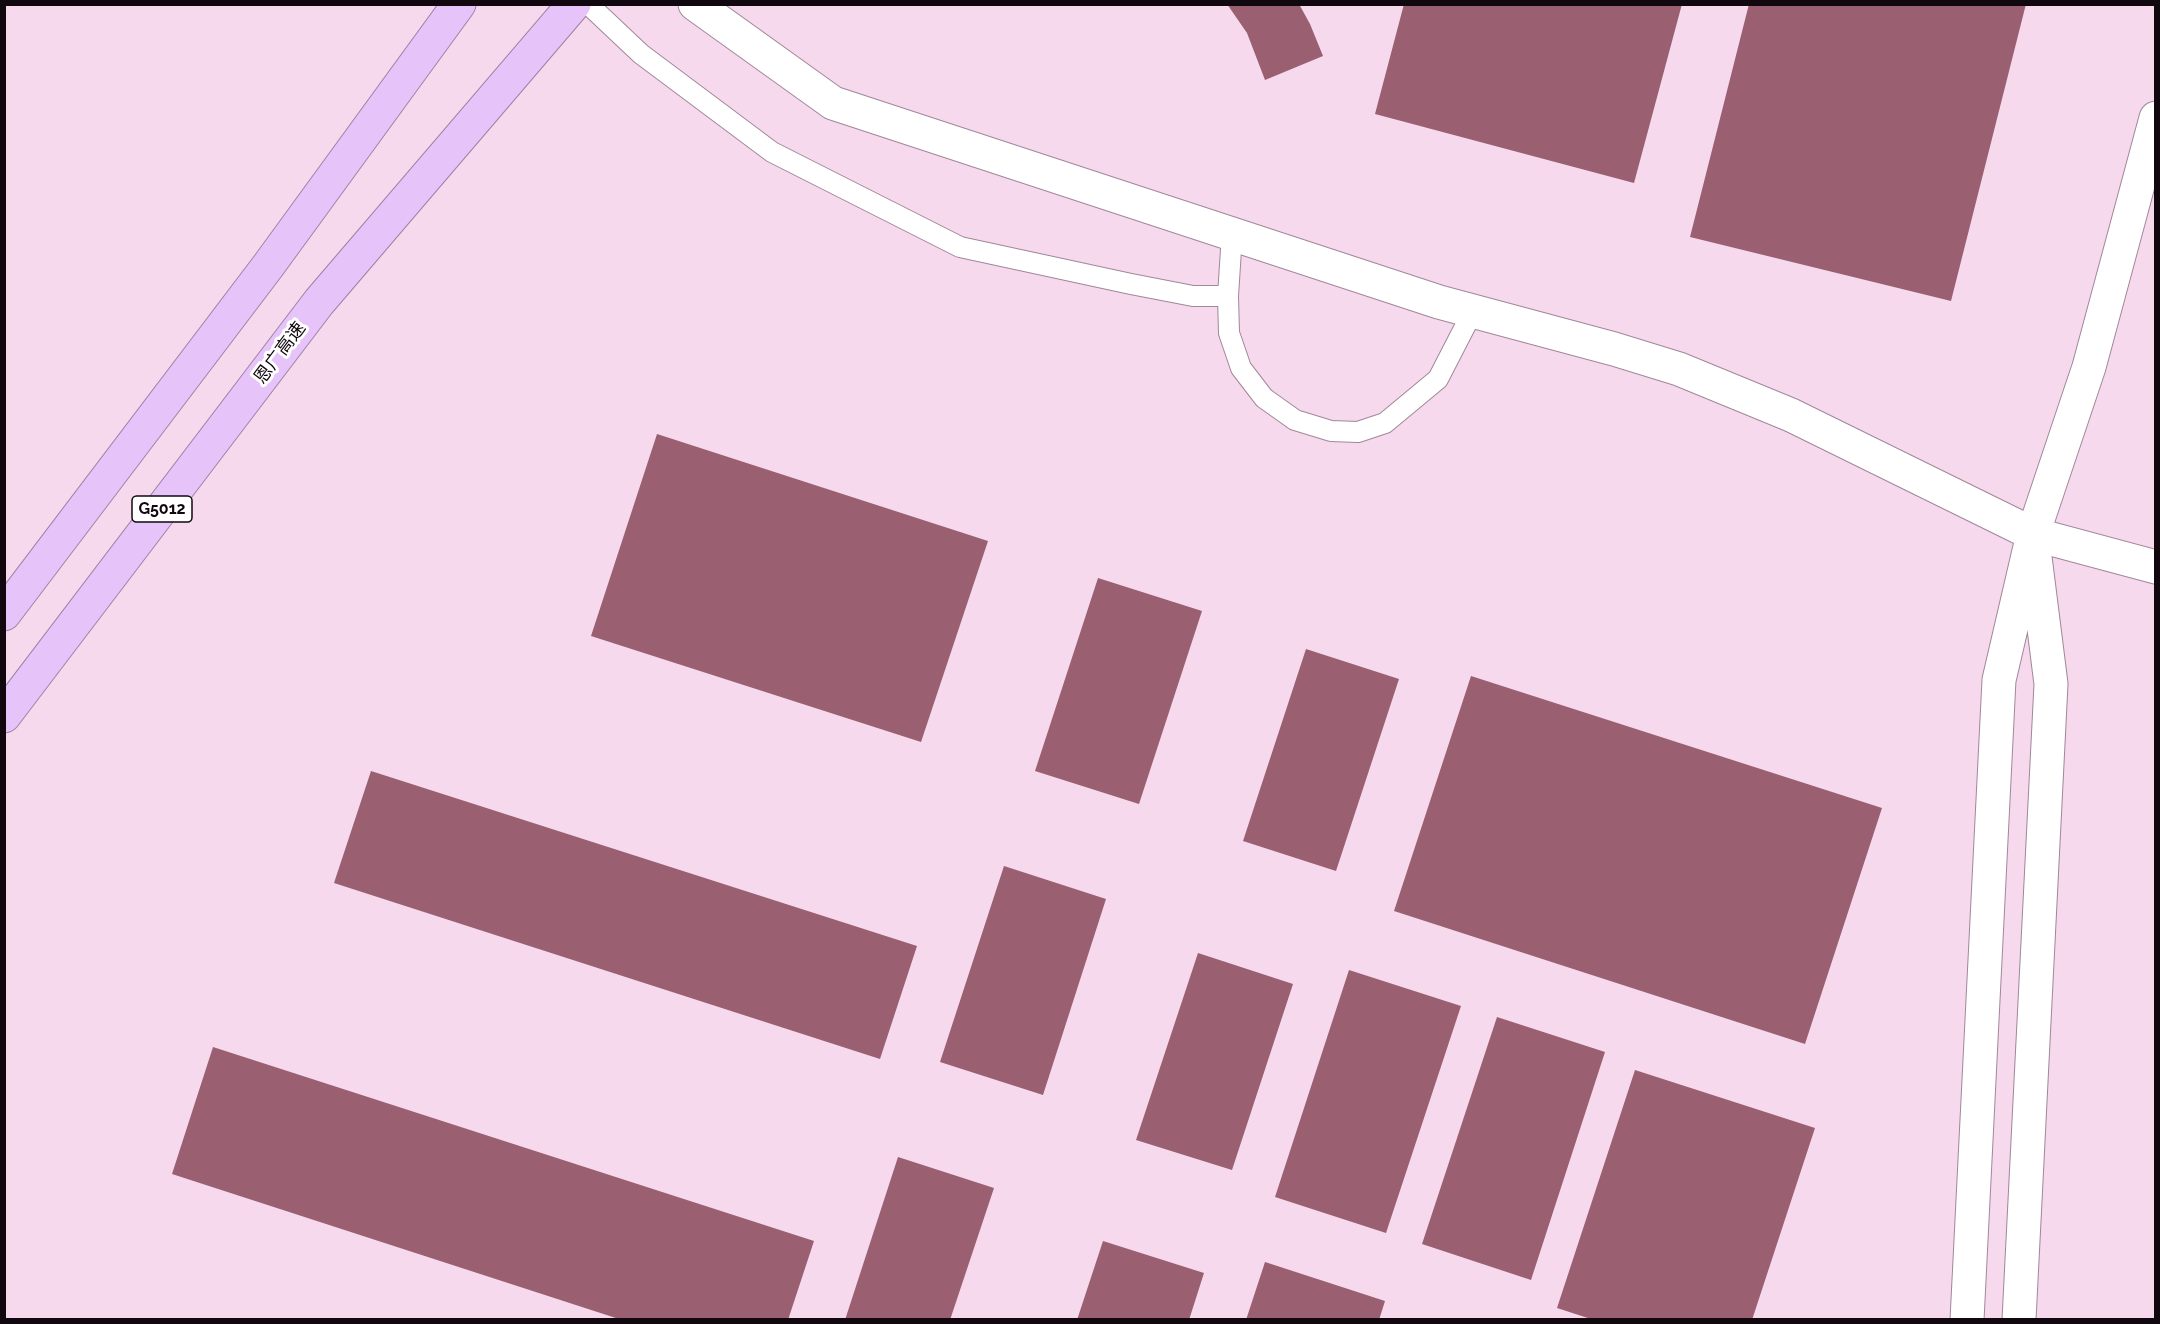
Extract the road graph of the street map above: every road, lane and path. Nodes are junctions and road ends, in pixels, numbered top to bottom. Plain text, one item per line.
1 (459, 4) edge
2 (695, 4) edge
3 (577, 5) edge
4 (2156, 118) edge
5 (1232, 234) junction
6 (1228, 296) junction
7 (1473, 311) junction
8 (2033, 534) junction
9 (2156, 567) edge
10 (4, 614) edge
11 (4, 716) edge
12 (1967, 1320) edge
13 (2019, 1320) edge

1 - 10 highway
2 - 5 street
3 - 6 lane
3 - 11 highway, 恩广高速 / G5012
4 - 8 street
5 - 6 lane
5 - 7 street
6 - 7 lane
7 - 8 street
8 - 9 street
8 - 12 street
8 - 13 street

